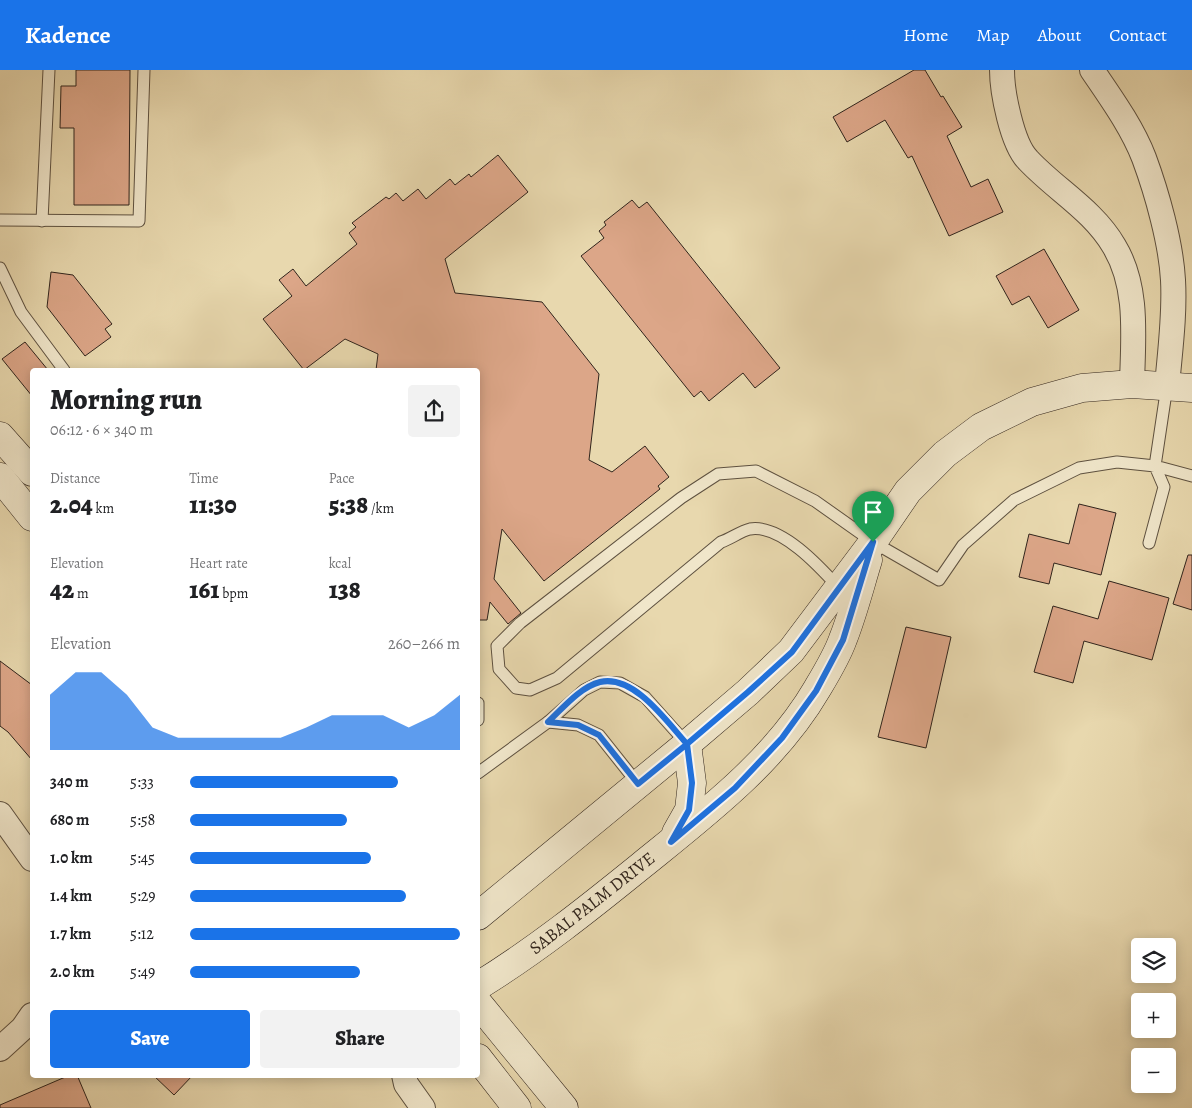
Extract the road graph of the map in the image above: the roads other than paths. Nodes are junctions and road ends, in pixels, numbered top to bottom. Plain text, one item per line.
1 (49, 70) edge
2 (144, 70) edge
3 (1002, 70) edge
4 (1092, 70) edge
5 (0, 220) edge
6 (42, 221) junction
7 (0, 268) edge
8 (63, 368) edge
9 (1132, 384) junction
10 (1184, 390) edge
11 (0, 436) edge
12 (1155, 466) junction
13 (30, 470) edge
14 (1192, 476) edge
15 (0, 478) edge
16 (30, 515) edge
17 (873, 542) junction
18 (1149, 543) dead end
19 (839, 588) junction
20 (548, 722) junction
21 (687, 744) junction
22 (480, 771) edge
23 (638, 784) junction
24 (0, 814) edge
25 (671, 842) junction
26 (30, 856) edge
27 (480, 914) edge
28 (507, 968) junction
29 (480, 985) edge
30 (480, 1006) edge
31 (30, 1018) edge
32 (502, 1033) junction
33 (0, 1049) edge
34 (480, 1061) edge
35 (405, 1078) edge
36 (423, 1108) edge
37 (516, 1108) edge
38 (564, 1108) edge

1 - 6 lane
2 - 6 lane
3 - 9 street
4 - 10 street
5 - 6 lane
7 - 8 lane
9 - 10 street, SABAL PALM DRIVE
9 - 17 street, SABAL PALM DRIVE
10 - 12 lane
11 - 13 street
12 - 14 lane
12 - 17 lane
12 - 18 lane
15 - 16 street
17 - 19 street, SABAL PALM DRIVE
17 - 19 lane
17 - 25 street, SABAL PALM DRIVE
19 - 21 street, SABAL PALM DRIVE
20 - 21 lane
20 - 22 lane
20 - 23 lane
21 - 23 street, SABAL PALM DRIVE
21 - 25 street
23 - 27 street, SABAL PALM DRIVE
24 - 26 street
25 - 28 street, SABAL PALM DRIVE
28 - 29 street, SABAL PALM DRIVE
28 - 32 street
30 - 32 street
31 - 33 street
32 - 38 street
34 - 37 street
35 - 36 street

